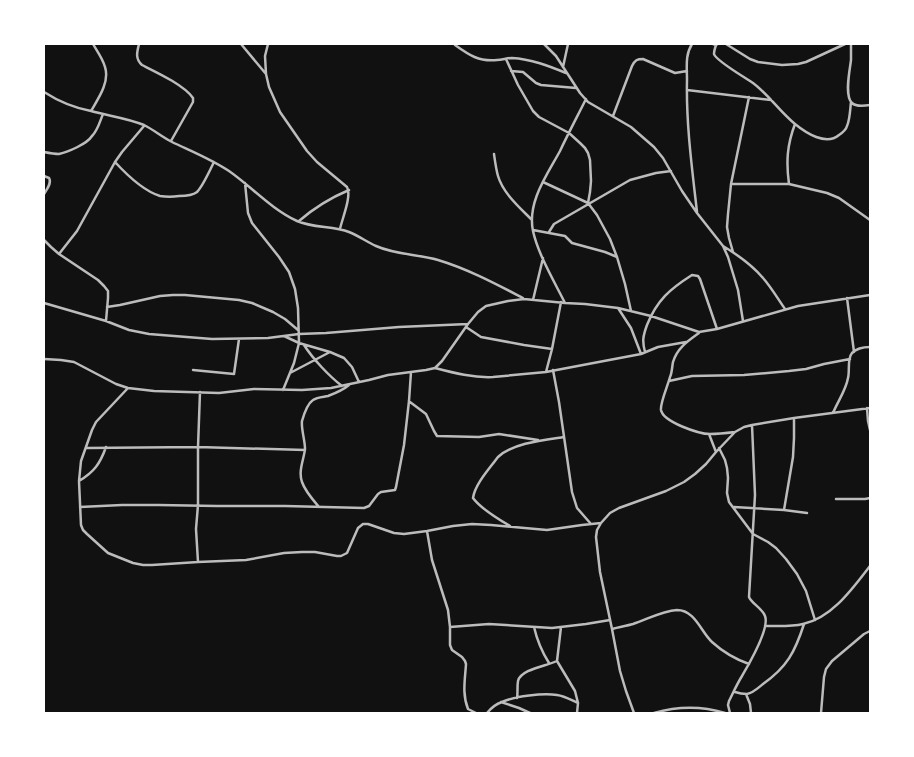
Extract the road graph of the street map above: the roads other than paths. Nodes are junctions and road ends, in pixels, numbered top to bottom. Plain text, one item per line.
1 (93, 44) edge
2 (139, 44) edge
3 (241, 44) edge
4 (268, 44) edge
5 (544, 44) edge
6 (568, 44) edge
7 (692, 44) edge
8 (715, 44) edge
9 (726, 44) edge
10 (845, 44) edge
11 (851, 44) edge
12 (455, 45) edge
13 (506, 59) junction
14 (563, 67) junction
15 (511, 71) junction
16 (687, 71) junction
17 (566, 73) junction
18 (266, 74) junction
19 (576, 88) junction
20 (687, 90) junction
21 (44, 92) edge
22 (749, 97) junction
23 (586, 99) junction
24 (772, 100) junction
25 (851, 102) junction
26 (870, 105) edge
27 (91, 111) junction
28 (103, 114) junction
29 (613, 116) junction
30 (795, 124) junction
31 (144, 126) junction
32 (569, 133) junction
33 (171, 141) junction
34 (44, 152) edge
35 (494, 154) dead end
36 (115, 162) junction
37 (214, 162) junction
38 (671, 171) junction
39 (44, 176) edge
40 (543, 182) junction
41 (245, 183) junction
42 (730, 184) junction
43 (789, 184) junction
44 (349, 190) junction
45 (44, 194) edge
46 (589, 204) junction
47 (697, 213) junction
48 (532, 219) junction
49 (870, 220) edge
50 (298, 222) junction
51 (340, 229) junction
52 (533, 230) junction
53 (549, 232) junction
54 (44, 240) edge
55 (723, 246) junction
56 (733, 252) junction
57 (59, 254) junction
58 (543, 257) junction
59 (617, 257) junction
60 (870, 295) edge
61 (847, 298) junction
62 (524, 299) junction
63 (533, 300) junction
64 (561, 302) junction
65 (44, 303) edge
66 (565, 303) junction
67 (107, 307) junction
68 (618, 308) junction
69 (785, 309) junction
70 (631, 311) junction
71 (651, 316) junction
72 (106, 321) junction
73 (743, 321) junction
74 (468, 324) junction
75 (466, 327) junction
76 (717, 329) junction
77 (299, 330) junction
78 (699, 332) junction
79 (299, 334) junction
80 (284, 336) junction
81 (239, 339) junction
82 (686, 342) junction
83 (299, 343) junction
84 (304, 344) junction
85 (870, 347) edge
86 (552, 349) junction
87 (330, 352) junction
88 (645, 352) junction
89 (854, 352) junction
90 (641, 354) junction
91 (44, 359) edge
92 (316, 359) junction
93 (850, 359) junction
94 (435, 368) junction
95 (193, 370) dead end
96 (553, 370) junction
97 (411, 372) junction
98 (546, 372) junction
99 (290, 373) junction
100 (669, 381) junction
101 (359, 382) junction
102 (350, 384) junction
103 (342, 386) junction
104 (128, 388) junction
105 (283, 390) junction
106 (200, 392) junction
107 (409, 401) junction
108 (869, 408) edge
109 (833, 413) junction
110 (794, 418) junction
111 (752, 425) junction
112 (870, 430) edge
113 (735, 432) junction
114 (709, 434) junction
115 (564, 438) junction
116 (541, 440) junction
117 (106, 447) junction
118 (86, 448) junction
119 (198, 448) junction
120 (719, 448) junction
121 (305, 450) junction
122 (716, 452) junction
123 (79, 481) junction
124 (870, 498) edge
125 (836, 499) dead end
126 (198, 506) junction
127 (80, 507) junction
128 (319, 507) junction
129 (733, 507) junction
130 (754, 508) junction
131 (784, 510) junction
132 (807, 513) dead end
133 (601, 523) junction
134 (591, 524) junction
135 (512, 527) junction
136 (427, 531) junction
137 (753, 534) junction
138 (198, 562) junction
139 (870, 566) edge
140 (610, 620) junction
141 (815, 620) junction
142 (804, 624) junction
143 (450, 626) junction
144 (765, 626) junction
145 (534, 627) junction
146 (561, 627) junction
147 (612, 629) junction
148 (870, 631) edge
149 (557, 661) junction
150 (549, 663) junction
151 (749, 664) junction
152 (735, 692) junction
153 (746, 694) junction
154 (518, 698) junction
155 (500, 702) junction
156 (578, 703) junction
157 (476, 713) edge
158 (487, 713) edge
159 (530, 713) edge
160 (577, 713) edge
161 (634, 713) edge
162 (654, 713) edge
163 (725, 713) edge
164 (730, 713) edge
165 (751, 713) edge
166 (821, 713) edge

1 - 27 street
2 - 33 street
3 - 18 street
4 - 18 street
5 - 14 street
6 - 14 street
7 - 16 street
8 - 24 street
9 - 10 street
11 - 25 street
12 - 13 street
13 - 15 street
13 - 17 street
14 - 17 street
15 - 19 street
15 - 32 street
16 - 20 street
16 - 29 street
17 - 19 street
18 - 44 street
19 - 23 street
20 - 22 street
20 - 47 street
21 - 27 street
22 - 24 street
22 - 42 street
23 - 29 street
23 - 32 street
24 - 30 street
25 - 26 street
25 - 30 street
27 - 28 street
28 - 31 street
28 - 34 street
29 - 38 street
30 - 43 street
31 - 33 street
31 - 36 street
32 - 40 street
32 - 46 street
33 - 37 street
35 - 48 street
36 - 37 street
36 - 57 street
37 - 41 street
38 - 46 street
38 - 47 street
39 - 45 street
40 - 46 street
40 - 48 street
41 - 50 street
41 - 77 street
42 - 43 street
42 - 56 street
43 - 49 street
44 - 50 street
44 - 51 street
46 - 53 street
46 - 59 street
47 - 55 street
48 - 52 street
50 - 51 street
51 - 62 street
52 - 53 street
52 - 58 street
53 - 59 street
54 - 57 street
55 - 56 street
55 - 73 street
56 - 69 street
57 - 67 street
58 - 63 street
58 - 66 street
59 - 70 street
60 - 61 street
61 - 69 street
61 - 89 street
62 - 63 street
62 - 74 street
63 - 64 street
64 - 66 street
64 - 86 street
65 - 72 street
66 - 68 street
67 - 72 street
67 - 77 street
68 - 70 street
68 - 90 street
69 - 73 street
70 - 71 street
71 - 76 street
71 - 78 street
71 - 88 street
72 - 81 street
73 - 76 street
74 - 75 street
74 - 79 street
75 - 86 street
75 - 94 street
76 - 78 street
77 - 79 street
78 - 82 street
79 - 80 street
79 - 83 street
80 - 81 street
80 - 83 street
81 - 95 street
82 - 88 street
82 - 100 street
83 - 84 street
83 - 99 street
84 - 87 street
84 - 92 street
85 - 89 street
86 - 98 street
87 - 92 street
87 - 101 street
88 - 90 street
89 - 93 street
90 - 96 street
91 - 104 street
92 - 99 street
92 - 103 street
93 - 100 street
93 - 109 street
94 - 97 street
94 - 98 street
96 - 98 street
96 - 115 street
97 - 101 street
97 - 107 street
99 - 105 street
100 - 114 street
101 - 102 street
102 - 103 street
102 - 121 street
103 - 105 street
104 - 106 street
104 - 118 street
105 - 106 street
106 - 119 street
107 - 116 street
107 - 128 street
108 - 109 street
108 - 112 street
109 - 110 street
110 - 111 street
110 - 131 street
111 - 113 street
111 - 130 street
113 - 114 street
113 - 120 street
114 - 122 street
115 - 116 street
115 - 134 street
116 - 135 street
117 - 118 street
117 - 119 street
117 - 123 street
118 - 123 street
119 - 121 street
119 - 126 street
120 - 122 street
120 - 129 street
121 - 128 street
122 - 133 street
123 - 127 street
124 - 125 street
126 - 127 street
126 - 128 street
126 - 138 street
127 - 138 street
129 - 130 street
129 - 137 street
130 - 131 street
130 - 137 street
131 - 132 street
133 - 134 street
133 - 140 street
134 - 135 street
135 - 136 street
136 - 138 street
136 - 143 street
137 - 141 street
137 - 144 street
139 - 141 street
140 - 146 street
140 - 147 street
141 - 142 street
142 - 144 street
142 - 153 street
143 - 145 street
143 - 157 street
144 - 151 street
145 - 146 street
145 - 150 street
146 - 149 street
147 - 151 street
147 - 161 street
148 - 166 street
149 - 150 street
149 - 156 street
150 - 154 street
151 - 152 street
152 - 153 street
152 - 164 street
153 - 165 street
154 - 155 street
154 - 156 street
155 - 158 street
155 - 159 street
156 - 160 street
162 - 163 street

